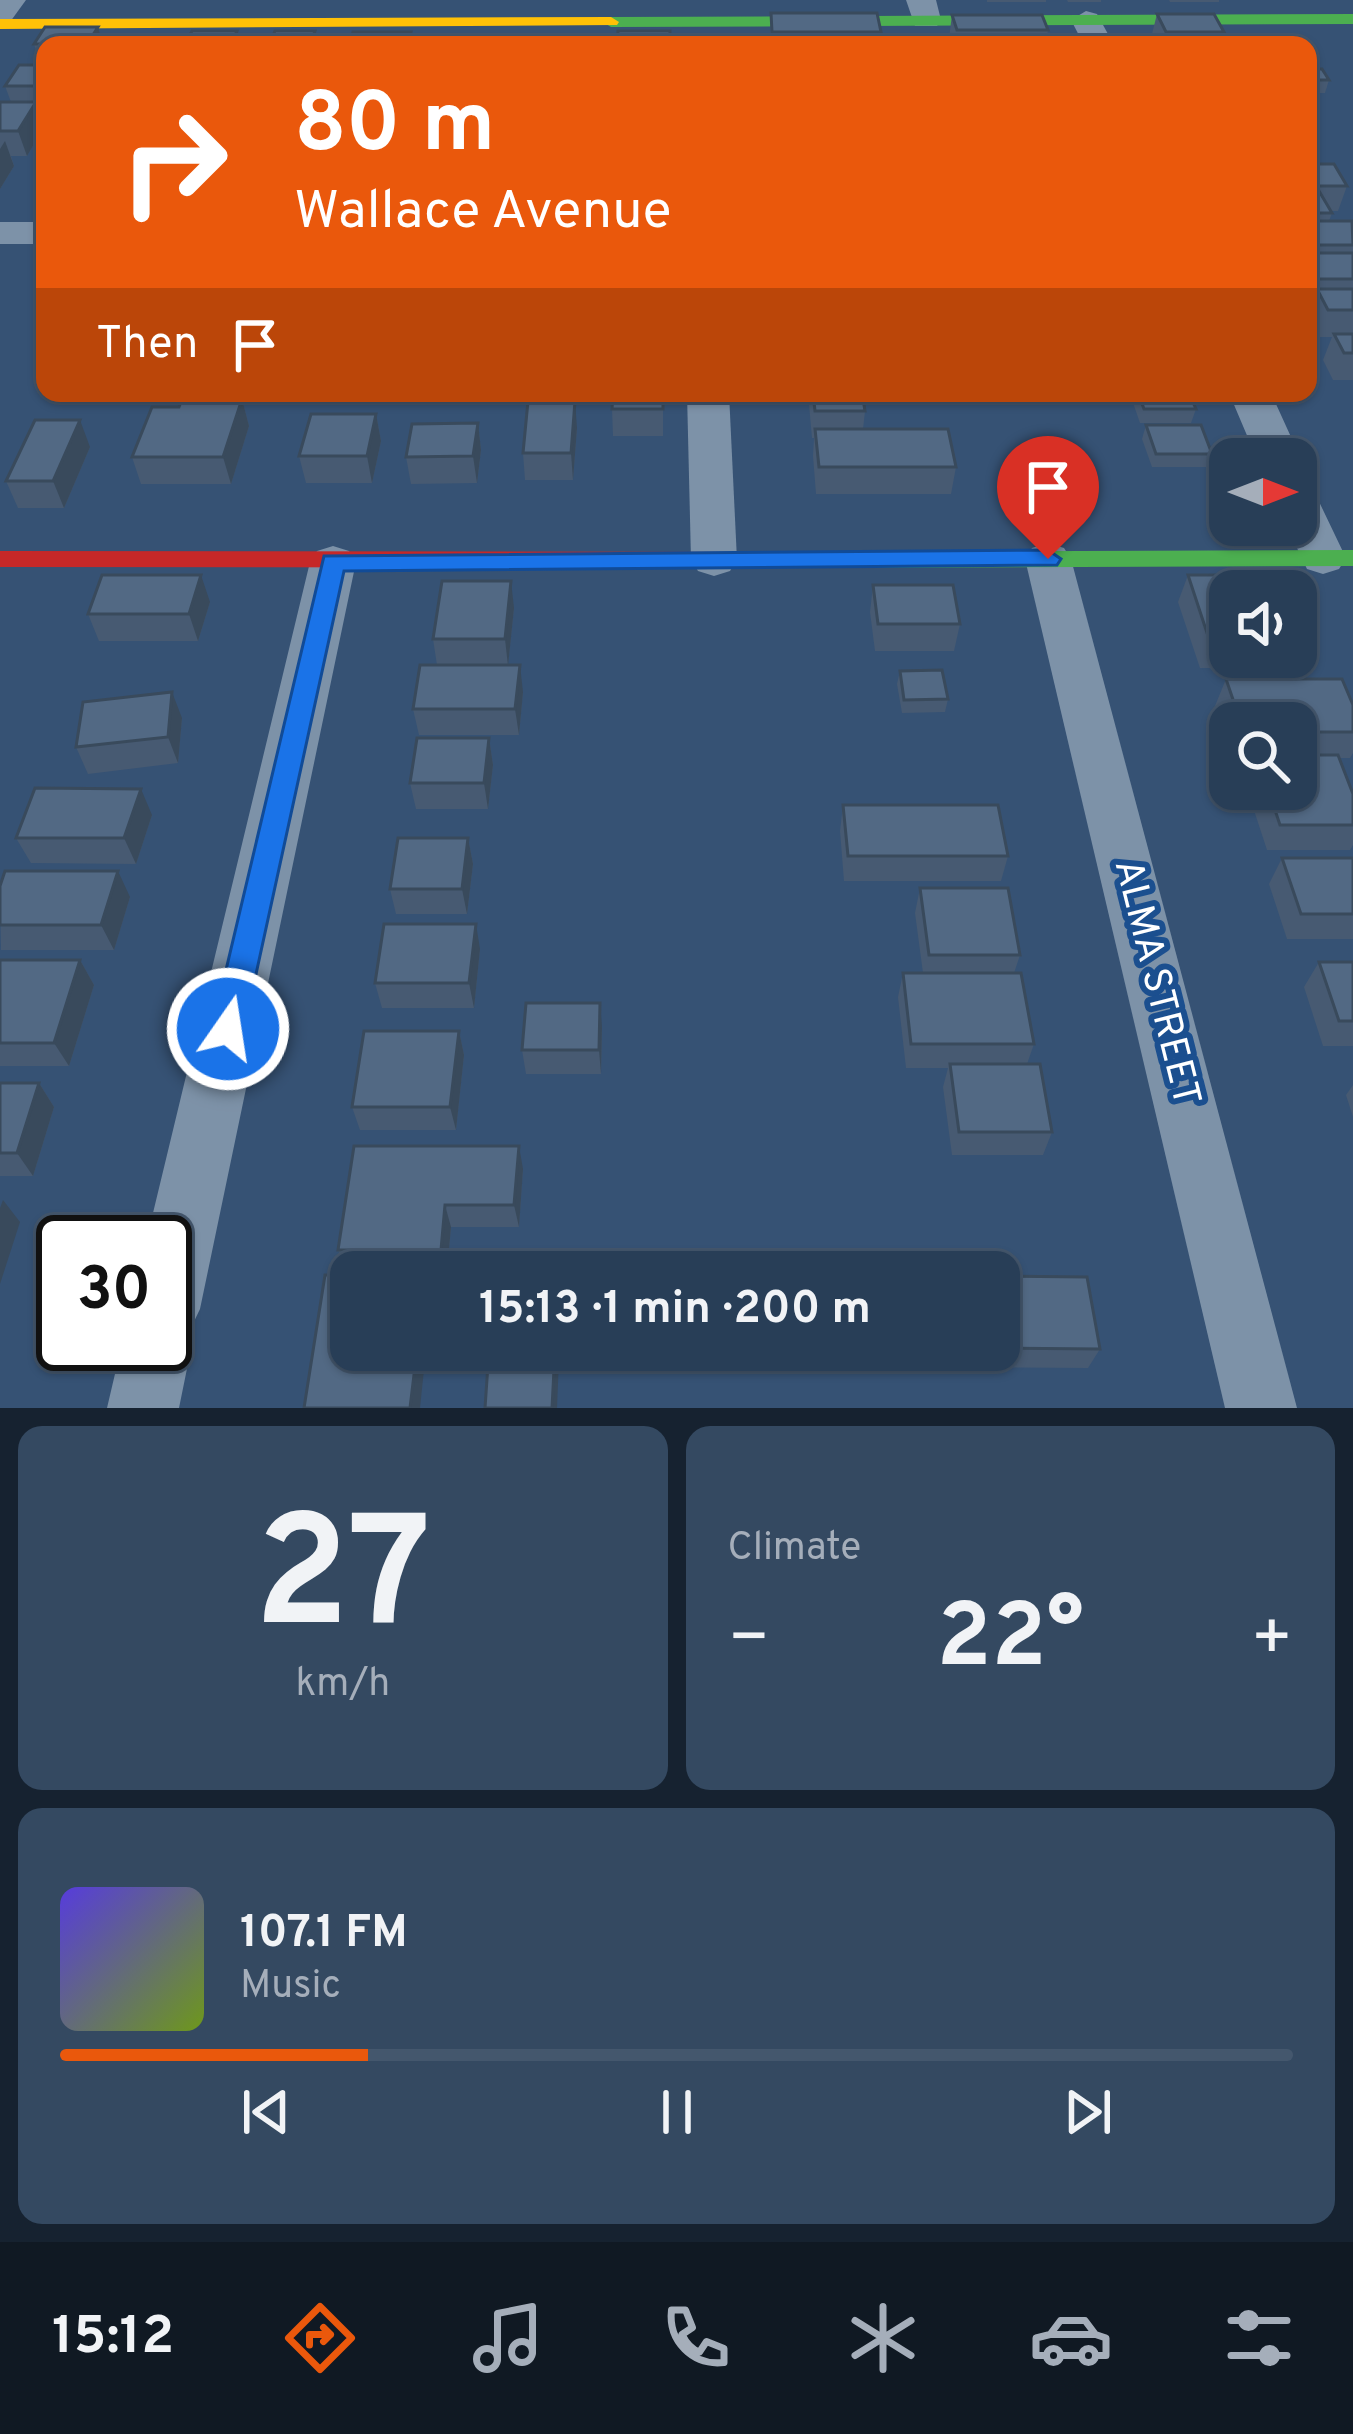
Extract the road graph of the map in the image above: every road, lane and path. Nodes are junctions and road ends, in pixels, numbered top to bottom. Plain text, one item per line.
1 (11, 0) edge
2 (924, 10) edge
3 (1290, 10) edge
4 (1353, 19) edge
5 (0, 20) edge
6 (1093, 32) edge
7 (700, 33) edge
8 (0, 233) edge
9 (36, 233) edge
10 (708, 402) edge
11 (1254, 402) edge
12 (1270, 438) edge
13 (1317, 528) edge
14 (1338, 558) edge
15 (0, 559) edge
16 (1048, 559) junction
17 (714, 560) junction
18 (333, 562) junction
19 (186, 1215) edge
20 (151, 1371) edge
21 (143, 1408) edge
22 (1262, 1408) edge

1 - 5 street
2 - 6 street
2 - 7 street
3 - 4 street
3 - 6 street
5 - 7 street
8 - 9 street
10 - 17 street
11 - 12 street
13 - 14 street
14 - 16 street
15 - 18 street
16 - 17 street
16 - 22 street, ALMA STREET
17 - 18 street
18 - 19 street
20 - 21 street

